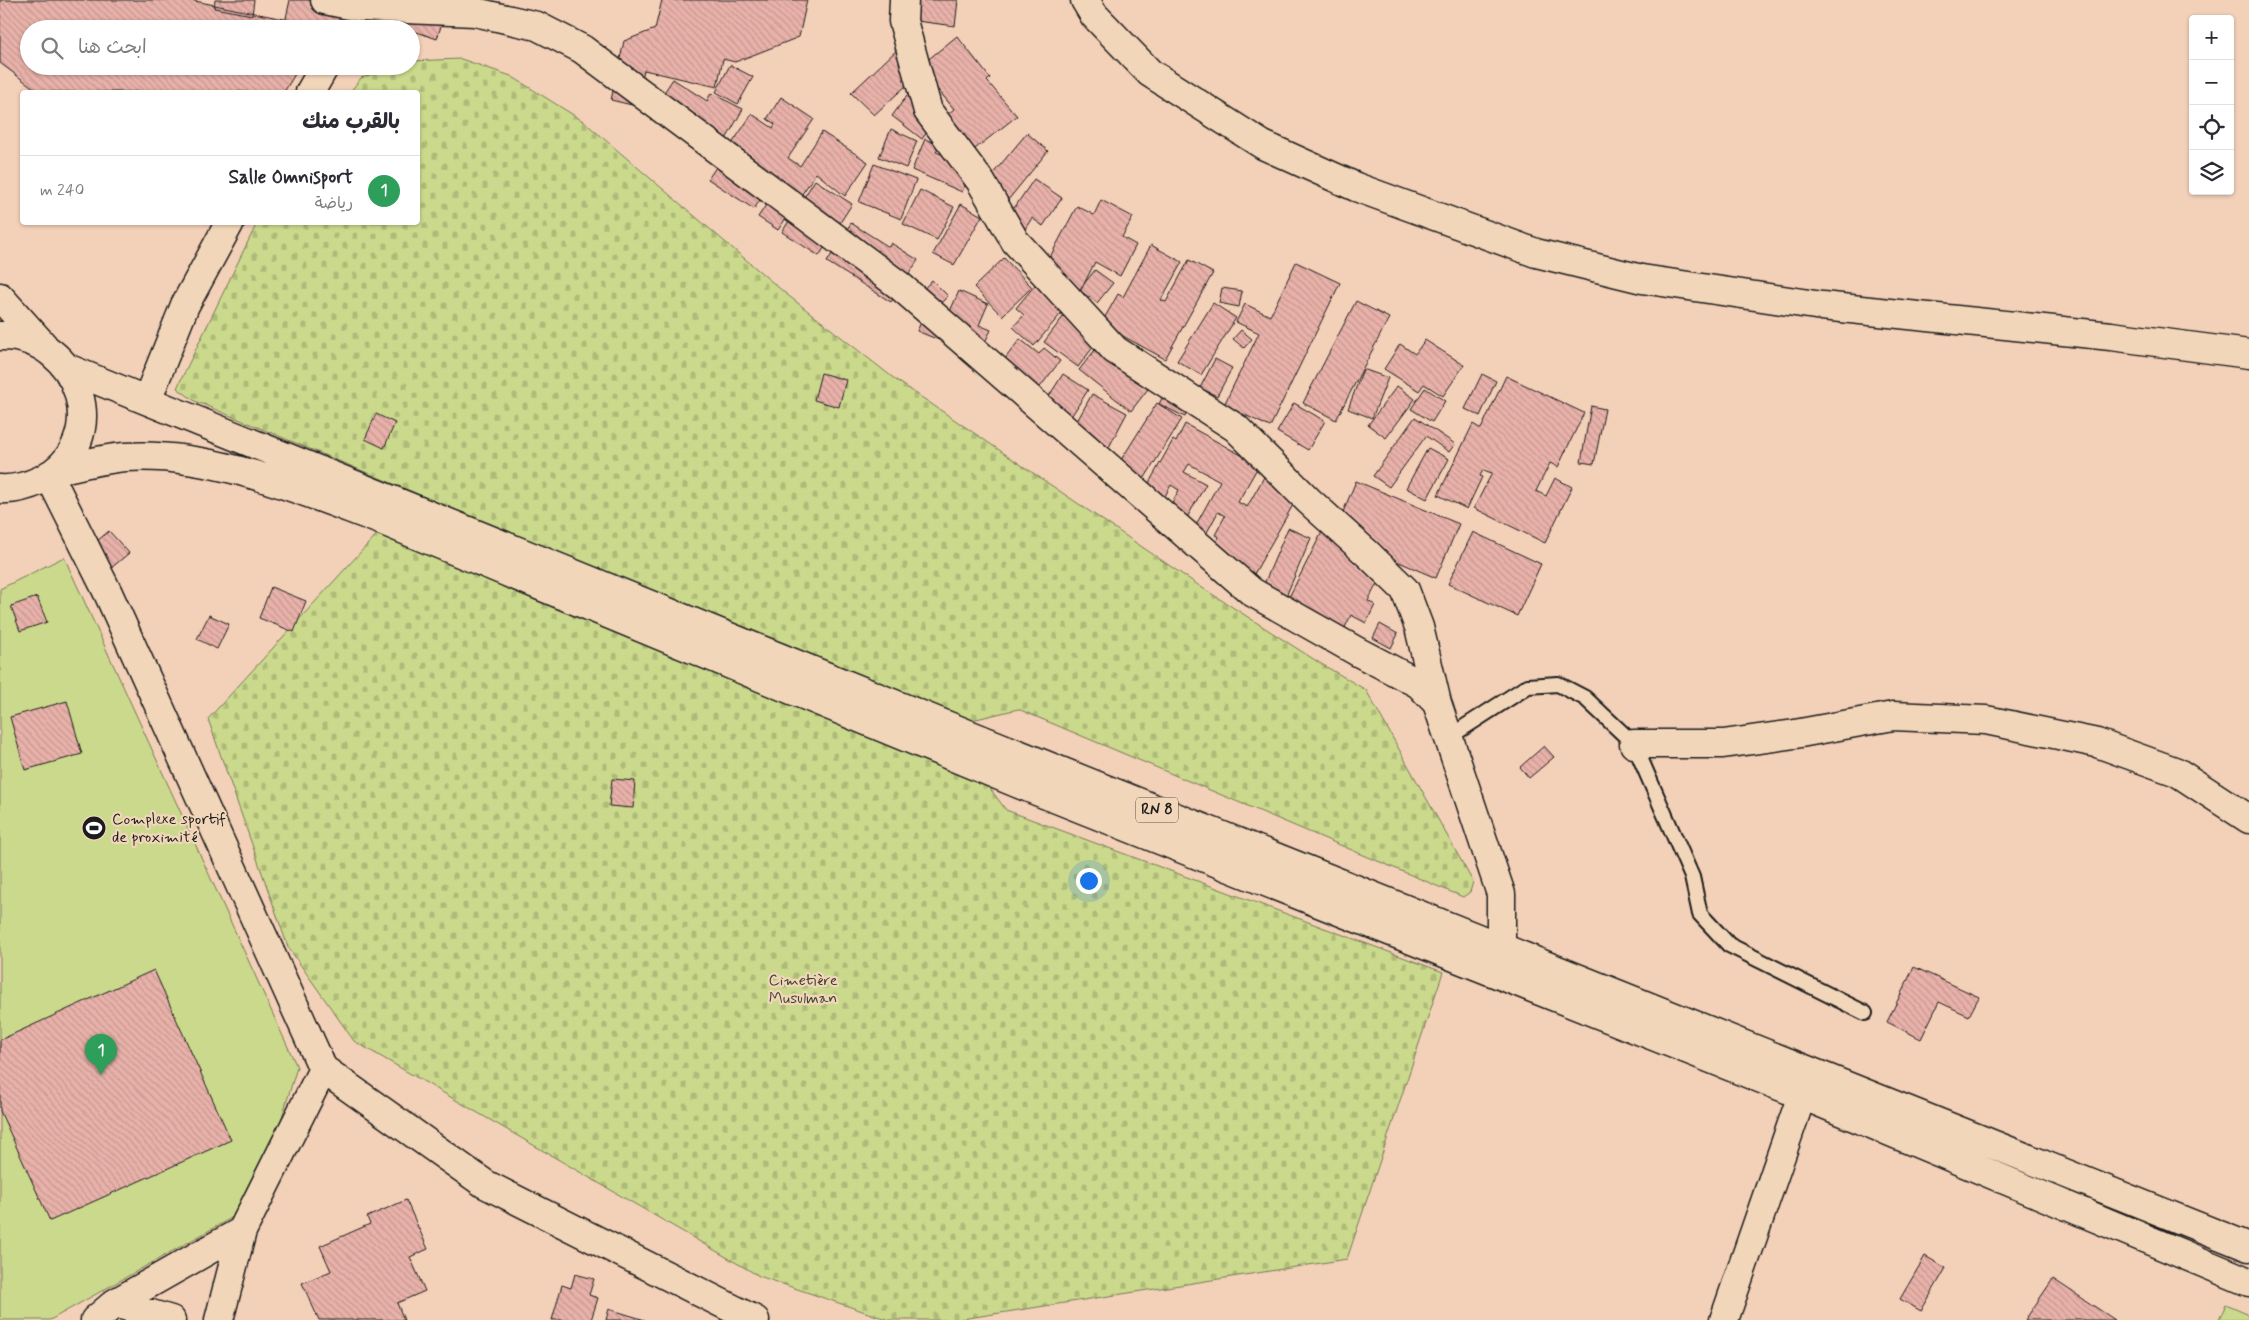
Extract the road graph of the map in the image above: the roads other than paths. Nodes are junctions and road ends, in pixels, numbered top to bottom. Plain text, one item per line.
1 (325, 0) edge
2 (904, 0) edge
3 (1085, 0) edge
4 (386, 5) edge
5 (478, 6) edge
6 (352, 18) edge
7 (320, 75) edge
8 (311, 90) edge
9 (228, 225) edge
10 (0, 298) edge
11 (0, 329) edge
12 (0, 336) edge
13 (36, 343) junction
14 (2249, 354) edge
15 (67, 368) junction
16 (147, 400) junction
17 (33, 480) edge
18 (0, 507) edge
19 (1437, 703) junction
20 (1449, 737) junction
21 (1634, 744) junction
22 (2249, 819) edge
23 (1501, 949) junction
24 (1865, 1013) dead end
25 (323, 1069) junction
26 (1802, 1095) junction
27 (242, 1231) junction
28 (2249, 1247) edge
29 (2249, 1282) edge
30 (105, 1312) edge
31 (171, 1320) edge
32 (219, 1320) edge
33 (756, 1320) edge
34 (1724, 1320) edge

1 - 6 main road
2 - 19 main road
3 - 14 main road
4 - 5 main road
4 - 6 main road
5 - 19 main road
7 - 8 main road
9 - 16 main road
10 - 13 main road
11 - 13 main road
12 - 13 main road
13 - 15 main road
15 - 16 main road, RN 8
15 - 17 main road
16 - 23 main road, RN 8
17 - 18 main road
17 - 25 main road
17 - 26 main road, RN 8
19 - 20 main road
20 - 21 lane
20 - 23 main road
21 - 22 main road
21 - 24 lane
23 - 28 main road, RN 8
25 - 27 main road
25 - 33 main road
26 - 29 main road, RN 8
26 - 34 main road
27 - 30 main road
27 - 32 main road
30 - 31 main road

